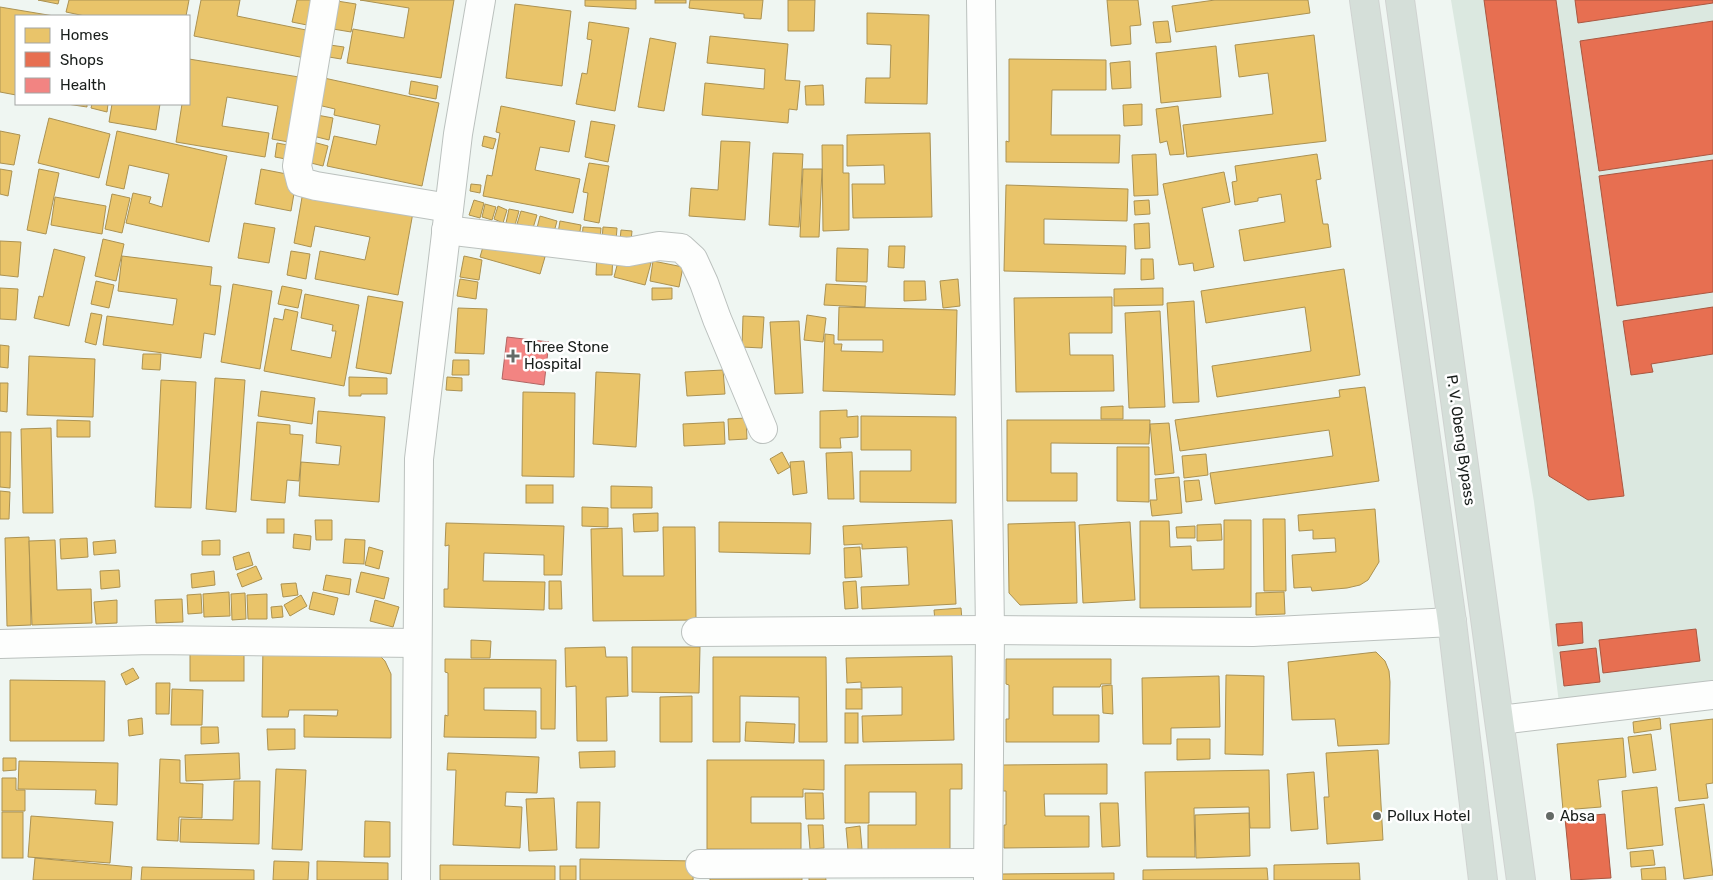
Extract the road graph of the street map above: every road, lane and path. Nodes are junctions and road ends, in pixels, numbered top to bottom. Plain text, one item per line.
1 (324, 0) edge
2 (481, 0) edge
3 (981, 0) edge
4 (1364, 0) edge
5 (1400, 0) edge
6 (447, 219) junction
7 (763, 429) dead end
8 (1452, 622) junction
9 (990, 630) junction
10 (696, 632) dead end
11 (417, 643) junction
12 (0, 644) edge
13 (1713, 695) edge
14 (1500, 720) junction
15 (700, 864) dead end
16 (988, 872) edge
17 (416, 880) edge
18 (1483, 880) edge
19 (1521, 880) edge

1 - 6 street
2 - 6 street
3 - 9 street
4 - 8 highway
5 - 14 highway, P. V. Obeng Bypass
6 - 7 street
6 - 11 street
8 - 9 street
8 - 18 highway
9 - 10 street
9 - 16 street
11 - 12 street
11 - 17 street
13 - 14 street
14 - 19 highway, P. V. Obeng Bypass
15 - 16 street

